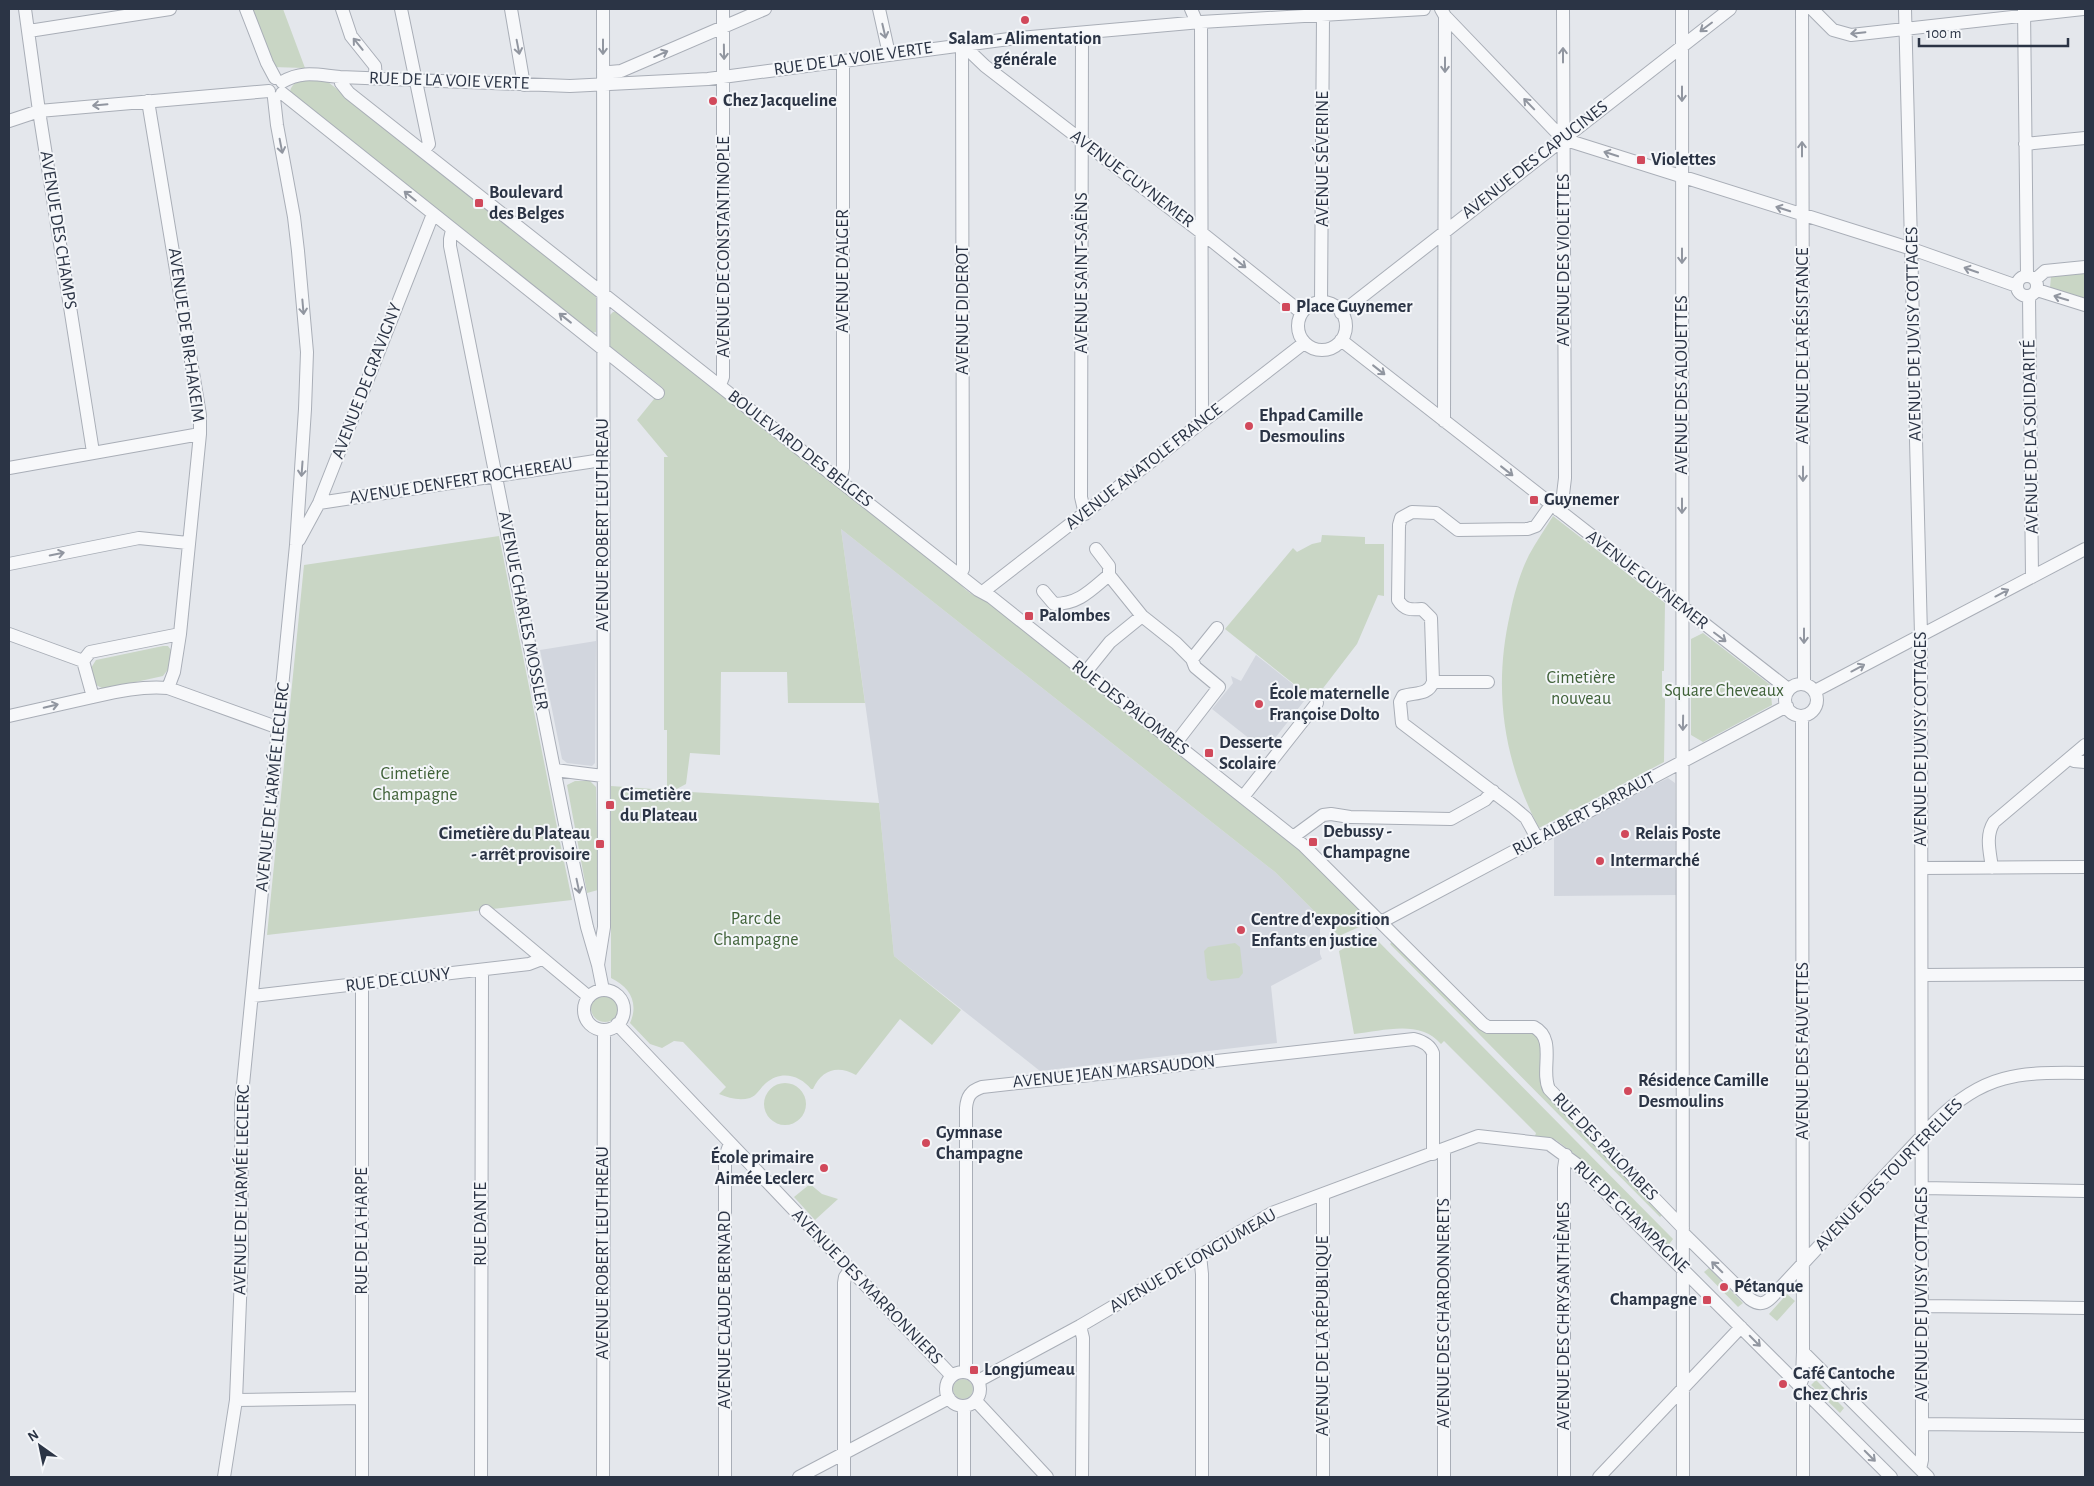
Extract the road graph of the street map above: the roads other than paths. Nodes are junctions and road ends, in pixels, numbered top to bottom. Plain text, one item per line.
1 (25, 9) edge
2 (170, 9) edge
3 (246, 9) edge
4 (342, 9) edge
5 (401, 9) edge
6 (511, 9) edge
7 (603, 9) edge
8 (723, 9) edge
9 (765, 9) edge
10 (879, 9) edge
11 (1191, 9) edge
12 (1424, 9) edge
13 (1564, 9) edge
14 (1682, 9) edge
15 (1730, 9) edge
16 (1802, 9) edge
17 (1812, 9) edge
18 (1906, 9) edge
19 (2083, 9) edge
20 (1324, 11) edge
21 (130, 12) edge
22 (2024, 12) edge
23 (1443, 13) edge
24 (1199, 22) junction
25 (723, 26) junction
26 (1906, 27) junction
27 (29, 31) junction
28 (1082, 32) junction
29 (962, 44) junction
30 (1682, 45) junction
31 (889, 54) junction
32 (843, 60) junction
33 (603, 70) junction
34 (340, 77) junction
35 (724, 77) junction
36 (376, 78) junction
37 (417, 80) junction
38 (524, 85) junction
39 (602, 85) junction
40 (277, 88) junction
41 (148, 101) junction
42 (39, 111) junction
43 (9, 121) edge
44 (2085, 138) edge
45 (1563, 139) junction
46 (1083, 141) junction
47 (2025, 144) junction
48 (423, 151) junction
49 (1682, 177) junction
50 (433, 214) junction
51 (1802, 215) junction
52 (452, 230) junction
53 (1202, 232) junction
54 (1444, 232) junction
55 (1912, 249) junction
56 (2085, 267) edge
57 (2032, 285) junction
58 (603, 293) junction
59 (1322, 303) junction
60 (2085, 305) edge
61 (1302, 313) junction
62 (1341, 313) junction
63 (1341, 340) junction
64 (1304, 343) junction
65 (603, 349) junction
66 (720, 385) junction
67 (658, 393) dead end
68 (1202, 421) junction
69 (1444, 421) junction
70 (200, 434) junction
71 (93, 452) junction
72 (602, 460) junction
73 (9, 468) edge
74 (496, 476) junction
75 (840, 480) junction
76 (319, 502) junction
77 (1554, 508) junction
78 (1085, 514) junction
79 (188, 543) junction
80 (296, 545) junction
81 (2085, 549) edge
82 (1096, 550) dead end
83 (9, 564) edge
84 (1109, 574) junction
85 (960, 575) junction
86 (2032, 577) junction
87 (984, 591) junction
88 (1043, 592) dead end
89 (1682, 606) junction
90 (1142, 616) junction
91 (1217, 628) dead end
92 (9, 634) edge
93 (180, 634) junction
94 (1921, 635) junction
95 (1192, 658) junction
96 (83, 661) junction
97 (1085, 673) junction
98 (1433, 682) junction
99 (1488, 682) dead end
100 (1809, 687) junction
101 (168, 688) junction
102 (1788, 689) junction
103 (93, 697) junction
104 (1317, 703) dead end
105 (1787, 706) junction
106 (9, 716) edge
107 (1802, 716) junction
108 (279, 728) junction
109 (1175, 744) junction
110 (2085, 745) edge
111 (2070, 758) junction
112 (1681, 762) junction
113 (2085, 762) edge
114 (555, 770) junction
115 (603, 776) junction
116 (1492, 791) junction
117 (1243, 797) junction
118 (1293, 837) junction
119 (1538, 838) junction
120 (2085, 867) edge
121 (1922, 868) junction
122 (1992, 868) junction
123 (486, 911) dead end
124 (1381, 922) junction
125 (542, 958) junction
126 (598, 966) junction
127 (482, 970) junction
128 (2085, 974) edge
129 (1922, 975) junction
130 (362, 984) junction
131 (603, 990) junction
132 (252, 996) junction
133 (588, 997) junction
134 (617, 1024) junction
135 (604, 1030) junction
136 (2085, 1073) edge
137 (1922, 1136) junction
138 (730, 1143) junction
139 (1439, 1152) junction
140 (1566, 1155) junction
141 (1922, 1188) junction
142 (2085, 1191) edge
143 (1323, 1194) junction
144 (1683, 1230) junction
145 (1200, 1255) junction
146 (1802, 1264) junction
147 (1684, 1269) junction
148 (850, 1270) junction
149 (1781, 1287) junction
150 (1802, 1298) junction
151 (1768, 1301) joint
152 (1922, 1306) junction
153 (2085, 1308) edge
154 (1080, 1326) junction
155 (1741, 1327) junction
156 (1803, 1352) junction
157 (966, 1372) junction
158 (952, 1376) junction
159 (978, 1381) junction
160 (1683, 1389) junction
161 (1804, 1390) junction
162 (362, 1398) junction
163 (948, 1398) junction
164 (236, 1400) junction
165 (970, 1404) junction
166 (1922, 1424) junction
167 (2085, 1426) edge
168 (844, 1453) junction
169 (1924, 1473) edge
170 (224, 1477) edge
171 (362, 1477) edge
172 (481, 1477) edge
173 (603, 1477) edge
174 (725, 1477) edge
175 (799, 1477) edge
176 (844, 1477) edge
177 (964, 1477) edge
178 (1047, 1477) edge
179 (1082, 1477) edge
180 (1202, 1477) edge
181 (1323, 1477) edge
182 (1444, 1477) edge
183 (1564, 1477) edge
184 (1600, 1477) edge
185 (1683, 1477) edge
186 (1803, 1477) edge
187 (1891, 1477) edge

1 - 27 street, AVENUE DES CHAMPS
2 - 21 street
3 - 40 street
36 -> 4 street
5 - 37 street
6 -> 38 street
7 -> 33 street, AVENUE ROBERT LEUTHREAU
8 - 25 street, AVENUE DE CONSTANTINOPLE
9 - 25 street
10 -> 31 street
11 - 24 street
12 - 20 street, RUE DE LA VOIE VERTE
45 -> 13 street, AVENUE DES VIOLETTES
14 - 30 street, AVENUE DES ALOUETTES
15 -> 30 street, AVENUE DES CAPUCINES
51 -> 16 street, AVENUE DE LA RÉSISTANCE
26 -> 17 street
18 - 26 street, AVENUE DE JUVISY COTTAGES
19 - 22 street
20 - 24 street, RUE DE LA VOIE VERTE
20 - 59 street, AVENUE SÉVERINE
21 - 27 street
22 - 26 street
22 - 47 street, AVENUE DE LA SOLIDARITÉ
45 -> 23 street
23 -> 54 street
24 - 28 street, RUE DE LA VOIE VERTE
24 - 53 street
33 -> 25 street
25 -> 35 street, AVENUE DE CONSTANTINOPLE
26 - 55 street, AVENUE DE JUVISY COTTAGES
27 - 42 street, AVENUE DES CHAMPS
28 - 29 street, RUE DE LA VOIE VERTE
28 - 46 street, AVENUE SAINT-SAËNS
29 - 31 street, RUE DE LA VOIE VERTE
29 - 46 street, AVENUE GUYNEMER
29 - 85 street, AVENUE DIDEROT
30 - 45 street, AVENUE DES CAPUCINES
30 -> 49 street, AVENUE DES ALOUETTES
31 - 32 street, RUE DE LA VOIE VERTE
32 - 35 street, RUE DE LA VOIE VERTE
32 - 75 street, AVENUE D'ALGER
33 - 39 street, AVENUE ROBERT LEUTHREAU
34 - 36 street, RUE DE LA VOIE VERTE
34 - 40 street, RUE DE LA VOIE VERTE
34 - 48 street, BOULEVARD DES BELGES
35 - 39 street, RUE DE LA VOIE VERTE
35 - 66 street, AVENUE DE CONSTANTINOPLE
36 - 37 street, RUE DE LA VOIE VERTE
37 - 38 street, RUE DE LA VOIE VERTE
37 - 48 street
38 - 39 street, RUE DE LA VOIE VERTE
39 - 58 street, AVENUE ROBERT LEUTHREAU
40 - 41 street, RUE DE LA VOIE VERTE
50 -> 40 street
40 -> 80 street, AVENUE DE L'ARMÉE LECLERC
41 -> 42 street, RUE DE LA VOIE VERTE
41 - 70 street, AVENUE DE BIR-HAKEIM
42 - 43 street, RUE DE LA VOIE VERTE
42 - 71 street, AVENUE DES CHAMPS
44 - 47 street
49 -> 45 street
45 - 54 street, AVENUE DES CAPUCINES
45 - 77 street, AVENUE DES VIOLETTES
46 - 53 street, AVENUE GUYNEMER
46 - 78 street, AVENUE SAINT-SAËNS
47 - 57 street, AVENUE DE LA SOLIDARITÉ
48 - 58 street, BOULEVARD DES BELGES
51 -> 49 street
49 -> 89 street, AVENUE DES ALOUETTES
50 - 52 street
50 - 76 street, AVENUE DE GRAVIGNY
51 - 55 street
51 -> 100 street, AVENUE DE LA RÉSISTANCE
65 -> 52 street
52 - 74 street, AVENUE CHARLES MOSSLER
53 -> 61 street, AVENUE GUYNEMER
53 - 68 street
54 - 62 street, AVENUE DES CAPUCINES
54 - 69 street
57 -> 55 street
55 - 94 street, AVENUE DE JUVISY COTTAGES
56 - 57 street
60 -> 57 street
57 - 86 street, AVENUE DE LA SOLIDARITÉ
58 - 65 street, AVENUE ROBERT LEUTHREAU
58 - 66 street, BOULEVARD DES BELGES
59 - 61 street
59 - 62 street
61 - 64 street
62 - 63 street
63 - 64 street
63 -> 69 street, AVENUE GUYNEMER
64 - 68 street, AVENUE ANATOLE FRANCE
65 - 67 street
65 - 72 street, AVENUE ROBERT LEUTHREAU
66 - 75 street, BOULEVARD DES BELGES
68 - 78 street, AVENUE ANATOLE FRANCE
69 -> 77 street, AVENUE GUYNEMER
70 - 71 street
70 - 79 street, AVENUE DE BIR-HAKEIM
71 - 73 street
72 - 74 street, AVENUE DENFERT ROCHEREAU
72 - 115 street, AVENUE ROBERT LEUTHREAU
74 - 76 street, AVENUE DENFERT ROCHEREAU
74 - 114 street, AVENUE CHARLES MOSSLER
75 - 85 street, BOULEVARD DES BELGES
76 - 80 street, AVENUE DE GRAVIGNY
77 - 89 street, AVENUE GUYNEMER
77 - 98 street
78 - 87 street, AVENUE ANATOLE FRANCE
83 -> 79 street
79 - 93 street, AVENUE DE BIR-HAKEIM
80 - 108 street, AVENUE DE L'ARMÉE LECLERC
81 - 86 street
82 - 84 street
84 - 88 street
84 - 90 street
85 - 87 street, BOULEVARD DES BELGES
94 -> 86 street
87 - 97 street, RUE DES PALOMBES
89 -> 102 street, AVENUE GUYNEMER
89 -> 112 street, AVENUE DES ALOUETTES
90 - 95 street
90 - 97 street
91 - 95 street
92 - 96 street
93 - 96 street
93 - 101 street, AVENUE DE BIR-HAKEIM
100 -> 94 street
94 - 121 street, AVENUE DE JUVISY COTTAGES
95 - 109 street
96 - 103 street
97 - 109 street, RUE DES PALOMBES
98 - 99 street
98 - 116 street
100 - 102 street
100 - 107 street
101 - 103 street
101 - 108 street
102 - 105 street
106 -> 103 street
104 - 117 street
105 - 107 street
105 - 112 street, RUE ALBERT SARRAUT
107 - 146 street, AVENUE DES FAUVETTES
108 - 132 street, AVENUE DE L'ARMÉE LECLERC
109 - 117 street, RUE DES PALOMBES
110 - 111 street
111 - 113 street
111 - 122 street
112 - 119 street, RUE ALBERT SARRAUT
112 - 144 street, AVENUE DES ALOUETTES
114 - 115 street
114 -> 126 street, AVENUE CHARLES MOSSLER
115 - 126 street, AVENUE ROBERT LEUTHREAU
116 - 118 street
116 - 119 street
117 - 118 street, RUE DES PALOMBES
118 - 124 street, RUE DES PALOMBES
119 - 124 street, RUE ALBERT SARRAUT
120 - 122 street
121 - 122 street
121 - 129 street, AVENUE DE JUVISY COTTAGES
123 - 125 street
124 - 144 street, RUE DES PALOMBES
125 - 127 street, RUE DE CLUNY
125 - 133 street
126 - 131 street, AVENUE CHARLES MOSSLER
127 - 130 street, RUE DE CLUNY
127 - 172 street, RUE DANTE
128 - 129 street
129 - 137 street, AVENUE DE JUVISY COTTAGES
130 - 132 street, RUE DE CLUNY
130 - 162 street, RUE DE LA HARPE
131 - 133 street
131 - 134 street
132 - 164 street, AVENUE DE L'ARMÉE LECLERC
133 - 135 street
134 - 135 street
134 - 138 street, AVENUE DES MARRONNIERS
135 - 173 street, AVENUE ROBERT LEUTHREAU
136 - 137 street, AVENUE DES TOURTERELLES
137 - 141 street, AVENUE DE JUVISY COTTAGES
137 - 146 street, AVENUE DES TOURTERELLES
138 - 148 street, AVENUE DES MARRONNIERS
138 - 174 street, AVENUE CLAUDE BERNARD
139 - 140 street, RUE DE CHAMPAGNE
139 - 143 street, AVENUE DE LONGJUMEAU
139 - 157 street, AVENUE JEAN MARSAUDON
139 - 182 street, AVENUE DES CHARDONNERETS
140 - 147 street, RUE DE CHAMPAGNE
140 - 183 street, AVENUE DES CHRYSANTHÈMES
141 - 142 street
141 - 152 street, AVENUE DE JUVISY COTTAGES
143 - 145 street, AVENUE DE LONGJUMEAU
143 - 181 street, AVENUE DE LA RÉPUBLIQUE
144 - 147 street, AVENUE DES ALOUETTES
151 -> 144 street, RUE DES PALOMBES
145 - 154 street, AVENUE DE LONGJUMEAU
145 - 180 street
146 - 149 street, AVENUE DES TOURTERELLES
146 - 150 street, AVENUE DES FAUVETTES
147 - 155 street, RUE DE CHAMPAGNE
147 - 160 street, AVENUE DES ALOUETTES
148 - 158 street, AVENUE DES MARRONNIERS
148 - 168 street
149 - 150 street
149 - 151 street, AVENUE DES TOURTERELLES
150 - 156 street, AVENUE DES FAUVETTES
152 - 153 street
152 - 166 street, AVENUE DE JUVISY COTTAGES
154 - 159 street, AVENUE DE LONGJUMEAU
154 - 179 street
155 - 160 street
155 -> 161 street, RUE DE CHAMPAGNE
156 - 161 street, AVENUE DES FAUVETTES
156 - 169 street
157 - 158 street
157 - 159 street
158 - 163 street
159 - 165 street
160 - 184 street
160 - 185 street, AVENUE DES ALOUETTES
161 - 186 street, AVENUE DES FAUVETTES
161 -> 187 street, RUE DE CHAMPAGNE
162 - 164 street
162 - 171 street, RUE DE LA HARPE
163 - 165 street
163 - 168 street
164 - 170 street, AVENUE DE L'ARMÉE LECLERC
165 - 177 street
165 - 178 street
166 - 167 street
166 - 169 street, AVENUE DE JUVISY COTTAGES
168 - 175 street
168 - 176 street

